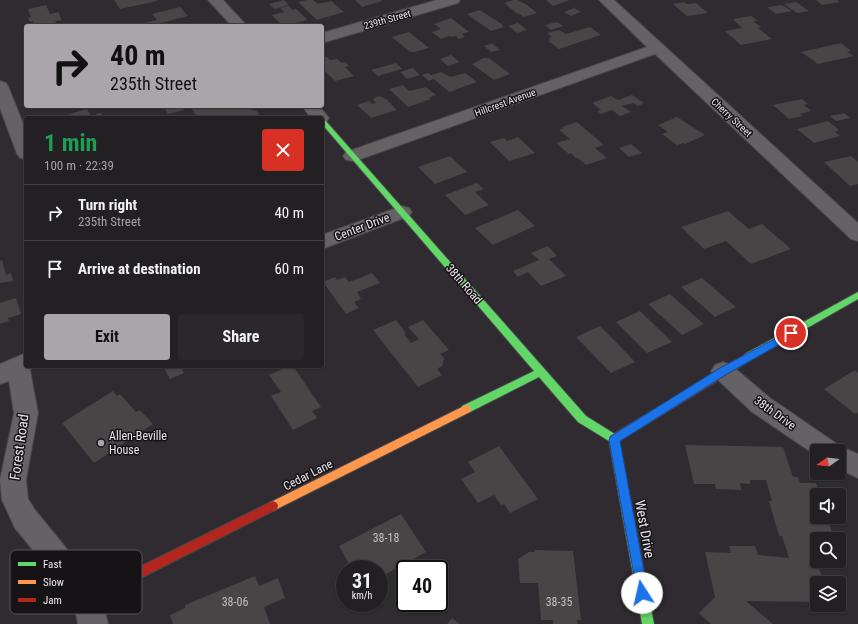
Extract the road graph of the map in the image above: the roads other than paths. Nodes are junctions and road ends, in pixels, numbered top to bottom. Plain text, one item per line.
1 (215, 0) edge
2 (453, 0) edge
3 (606, 0) edge
4 (238, 24) edge
5 (324, 37) edge
6 (658, 48) junction
7 (0, 86) edge
8 (312, 108) edge
9 (318, 116) edge
10 (324, 122) edge
11 (24, 149) edge
12 (352, 156) junction
13 (402, 212) junction
14 (858, 234) edge
15 (324, 241) edge
16 (858, 295) edge
17 (15, 368) edge
18 (723, 371) junction
19 (540, 372) junction
20 (614, 440) junction
21 (820, 444) edge
22 (846, 460) edge
23 (858, 467) edge
24 (50, 550) edge
25 (142, 571) edge
26 (91, 614) edge
27 (93, 624) edge
28 (648, 624) edge

1 - 4 street
2 - 5 street, 239th Street
3 - 6 street, Cherry Street
6 - 12 street, Hillcrest Avenue
6 - 14 street, Cherry Street
7 - 11 street
8 - 9 street
10 - 12 street, 38th Road
12 - 13 street, 38th Road
13 - 15 street, Center Drive
13 - 19 street, 38th Road
16 - 18 street
17 - 24 street, Forest Road
18 - 20 street
18 - 21 street, 38th Drive
19 - 20 street, 38th Road
19 - 25 street, Cedar Lane
20 - 28 street, West Drive
22 - 23 street
26 - 27 street, Forest Road

